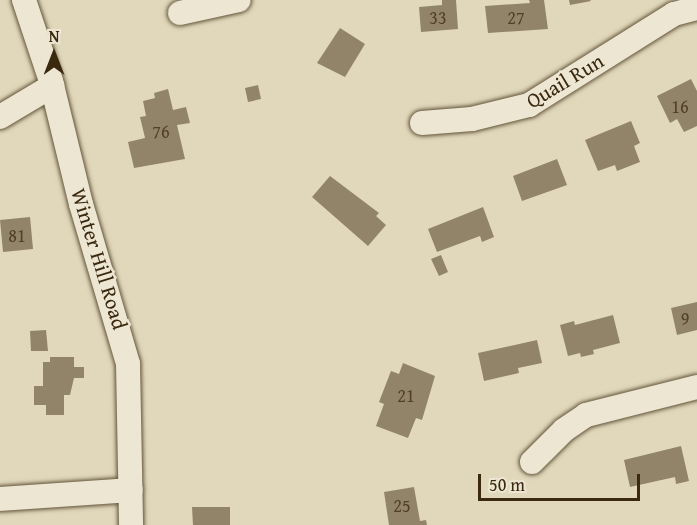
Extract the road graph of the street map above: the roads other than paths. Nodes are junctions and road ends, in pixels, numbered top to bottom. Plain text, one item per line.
1 (24, 0) edge
2 (239, 0) edge
3 (697, 8) edge
4 (180, 13) dead end
5 (52, 86) junction
6 (0, 117) edge
7 (422, 123) dead end
8 (697, 387) edge
9 (532, 462) dead end
10 (131, 490) junction
11 (0, 499) edge
12 (131, 525) edge

1 - 5 street, Winter Hill Road
2 - 4 street
3 - 7 street, Quail Run
5 - 6 street
5 - 10 street, Winter Hill Road
8 - 9 street
10 - 11 street
10 - 12 street, Winter Hill Road

